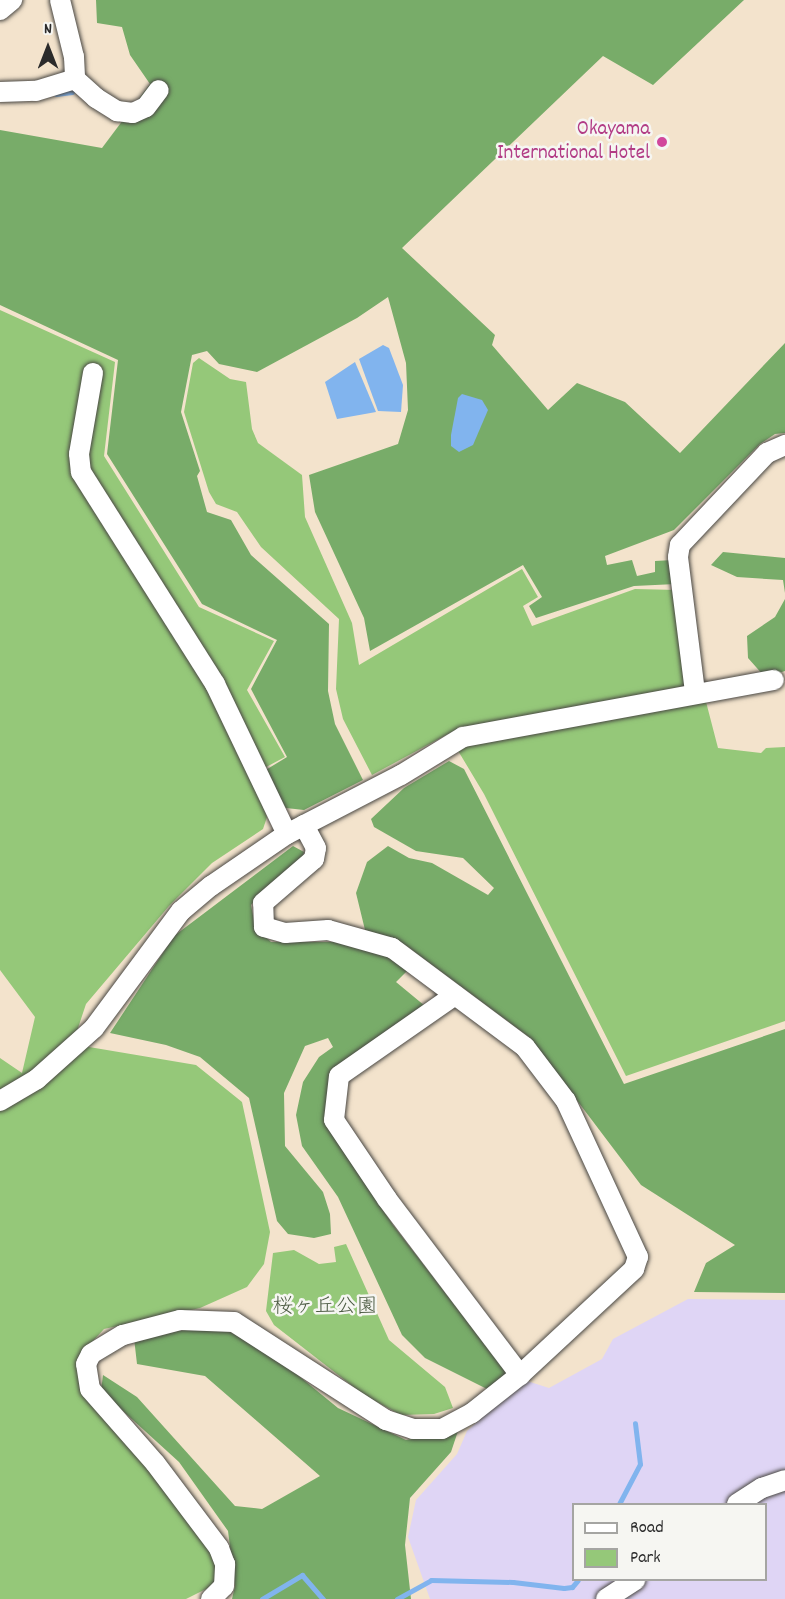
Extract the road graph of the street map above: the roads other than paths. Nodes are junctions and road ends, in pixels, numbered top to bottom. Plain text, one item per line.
1 (12, 0) edge
2 (60, 0) edge
3 (0, 10) edge
4 (75, 79) junction
5 (159, 90) dead end
6 (0, 92) edge
7 (93, 373) dead end
8 (785, 445) edge
9 (774, 680) dead end
10 (695, 692) junction
11 (296, 829) junction
12 (455, 995) junction
13 (0, 1101) edge
14 (520, 1375) junction
15 (785, 1480) edge
16 (739, 1503) edge
17 (633, 1581) edge
18 (211, 1599) edge
19 (606, 1599) edge

1 - 3 street
2 - 4 street
4 - 5 street
4 - 6 street
7 - 11 street
8 - 10 street
9 - 10 street
10 - 11 street
11 - 12 street
11 - 13 street
12 - 14 street
12 - 14 street
14 - 18 street
15 - 16 street
17 - 19 street

